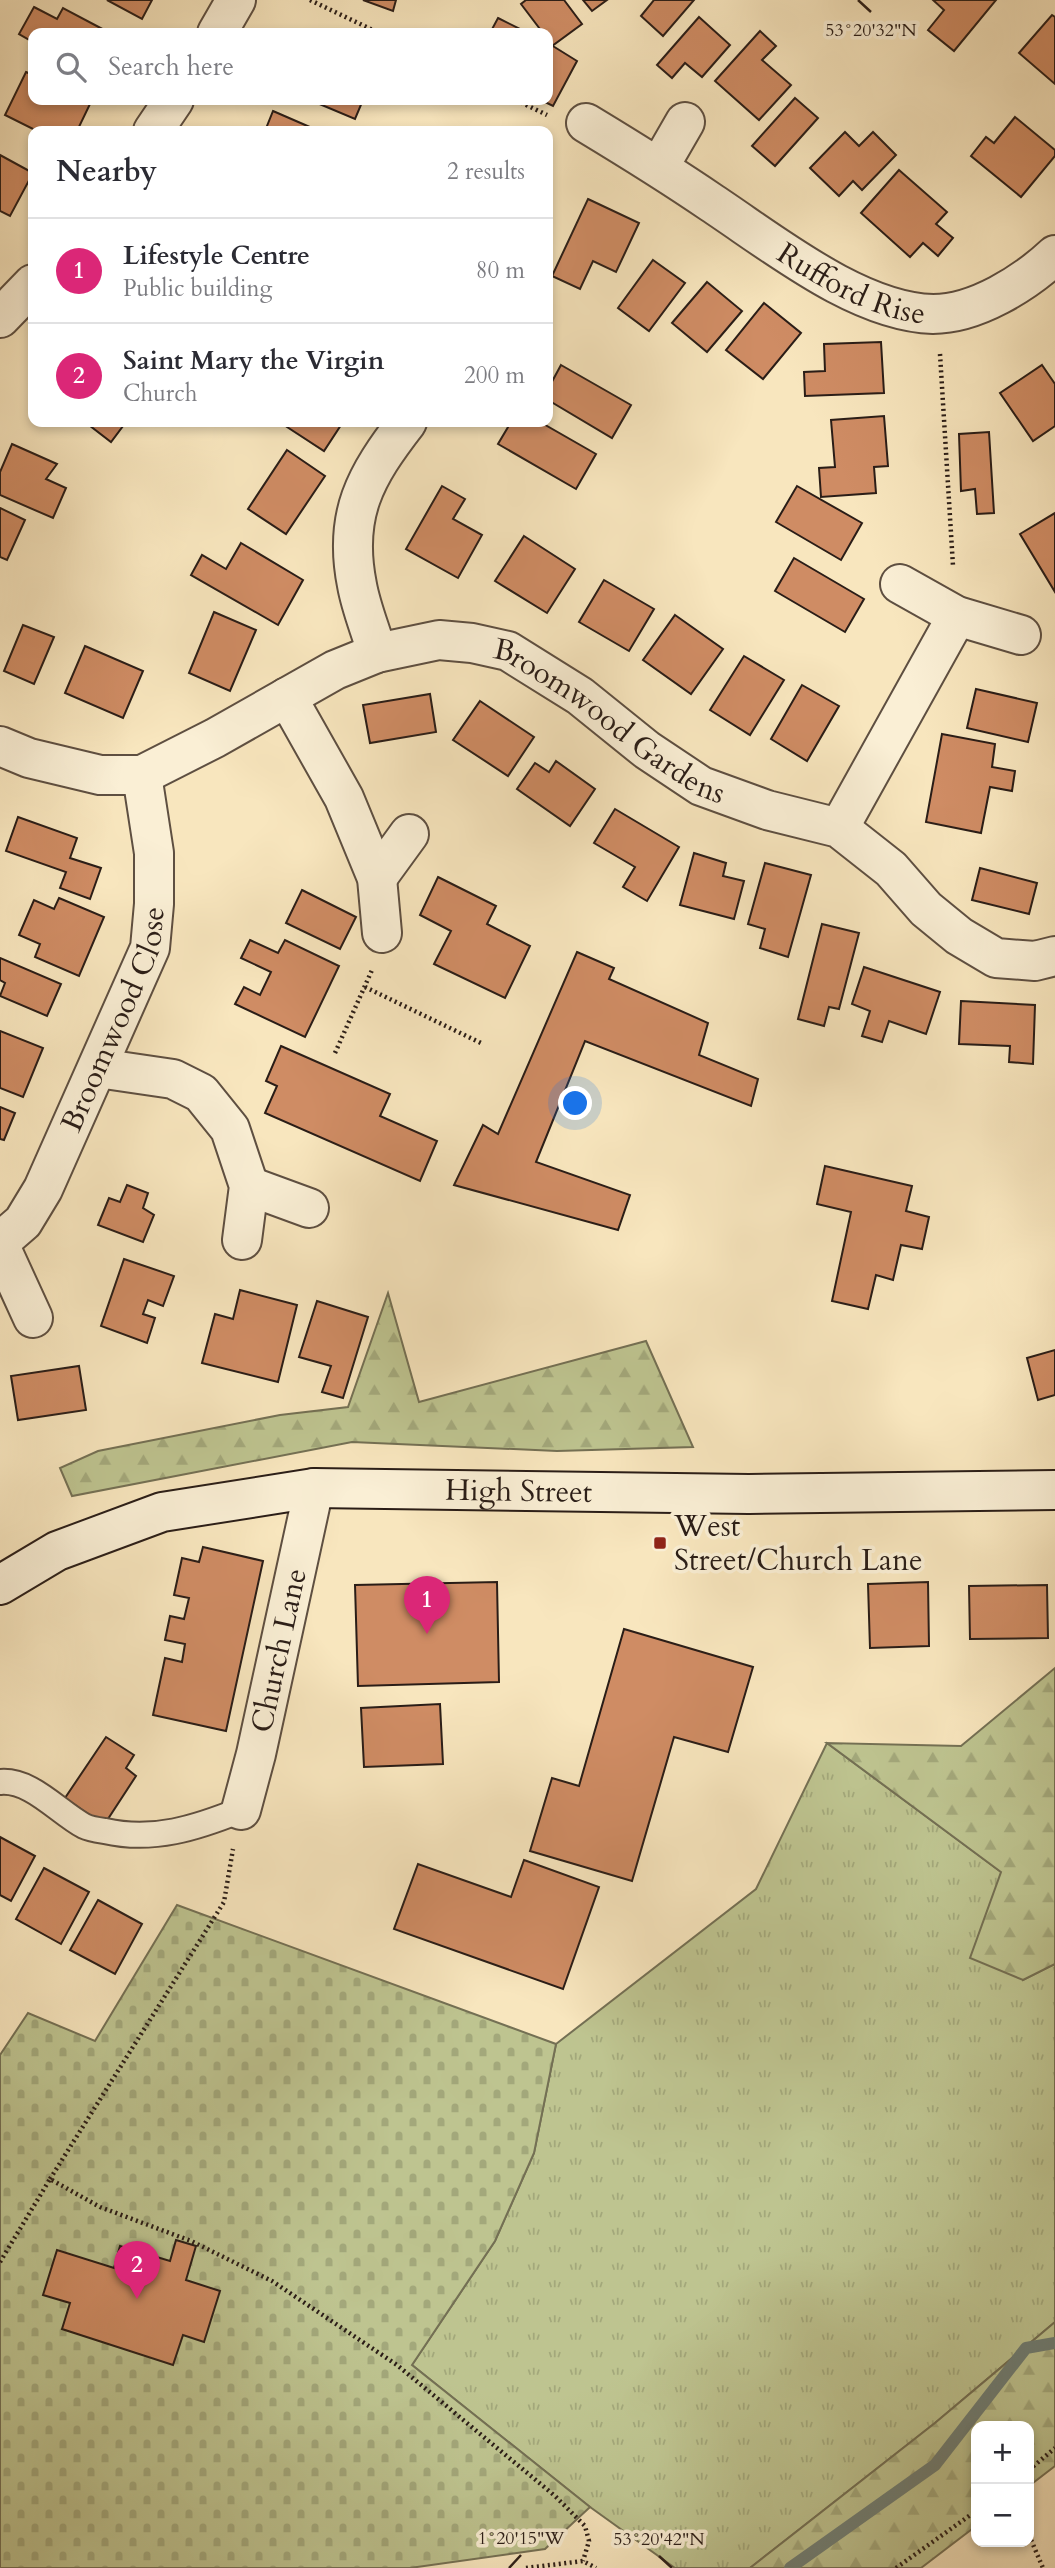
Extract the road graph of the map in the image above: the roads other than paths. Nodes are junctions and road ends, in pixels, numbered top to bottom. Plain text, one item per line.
1 (236, 0) edge
2 (220, 28) edge
3 (171, 105) edge
4 (685, 122) dead end
5 (586, 123) dead end
6 (156, 126) edge
7 (659, 167) junction
8 (1055, 255) edge
9 (28, 289) edge
10 (0, 318) edge
11 (403, 427) edge
12 (900, 584) dead end
13 (957, 615) junction
14 (1021, 635) dead end
15 (377, 653) junction
16 (287, 697) junction
17 (0, 746) edge
18 (142, 775) junction
19 (839, 828) junction
20 (409, 834) dead end
21 (377, 878) junction
22 (382, 933) road end
23 (1055, 956) edge
24 (98, 1068) junction
25 (249, 1186) junction
26 (309, 1208) dead end
27 (242, 1240) dead end
28 (0, 1244) edge
29 (33, 1318) dead end
30 (314, 1488) junction
31 (1055, 1490) edge
32 (0, 1584) edge
33 (0, 1782) edge
34 (241, 1810) joint

1 - 2 street
3 - 6 street
4 - 7 street
5 - 7 street, Rufford Rise
7 - 8 street, Rufford Rise
9 - 10 street
11 - 15 street
12 - 13 street
13 - 14 street
13 - 19 street
15 - 16 street, Broomwood Gardens
15 - 19 street, Broomwood Gardens
16 - 18 street, Broomwood Gardens
16 - 21 street
17 - 18 street, Broomwood Gardens
18 - 24 street, Broomwood Close
19 - 23 street, Broomwood Gardens
20 - 21 street
21 - 22 street
24 - 25 street
24 - 28 street, Broomwood Close
25 - 26 street
25 - 27 street
28 - 29 street, Broomwood Close
30 - 31 street, High Street
30 - 32 street, High Street
30 - 34 street, Church Lane
33 - 34 lane

